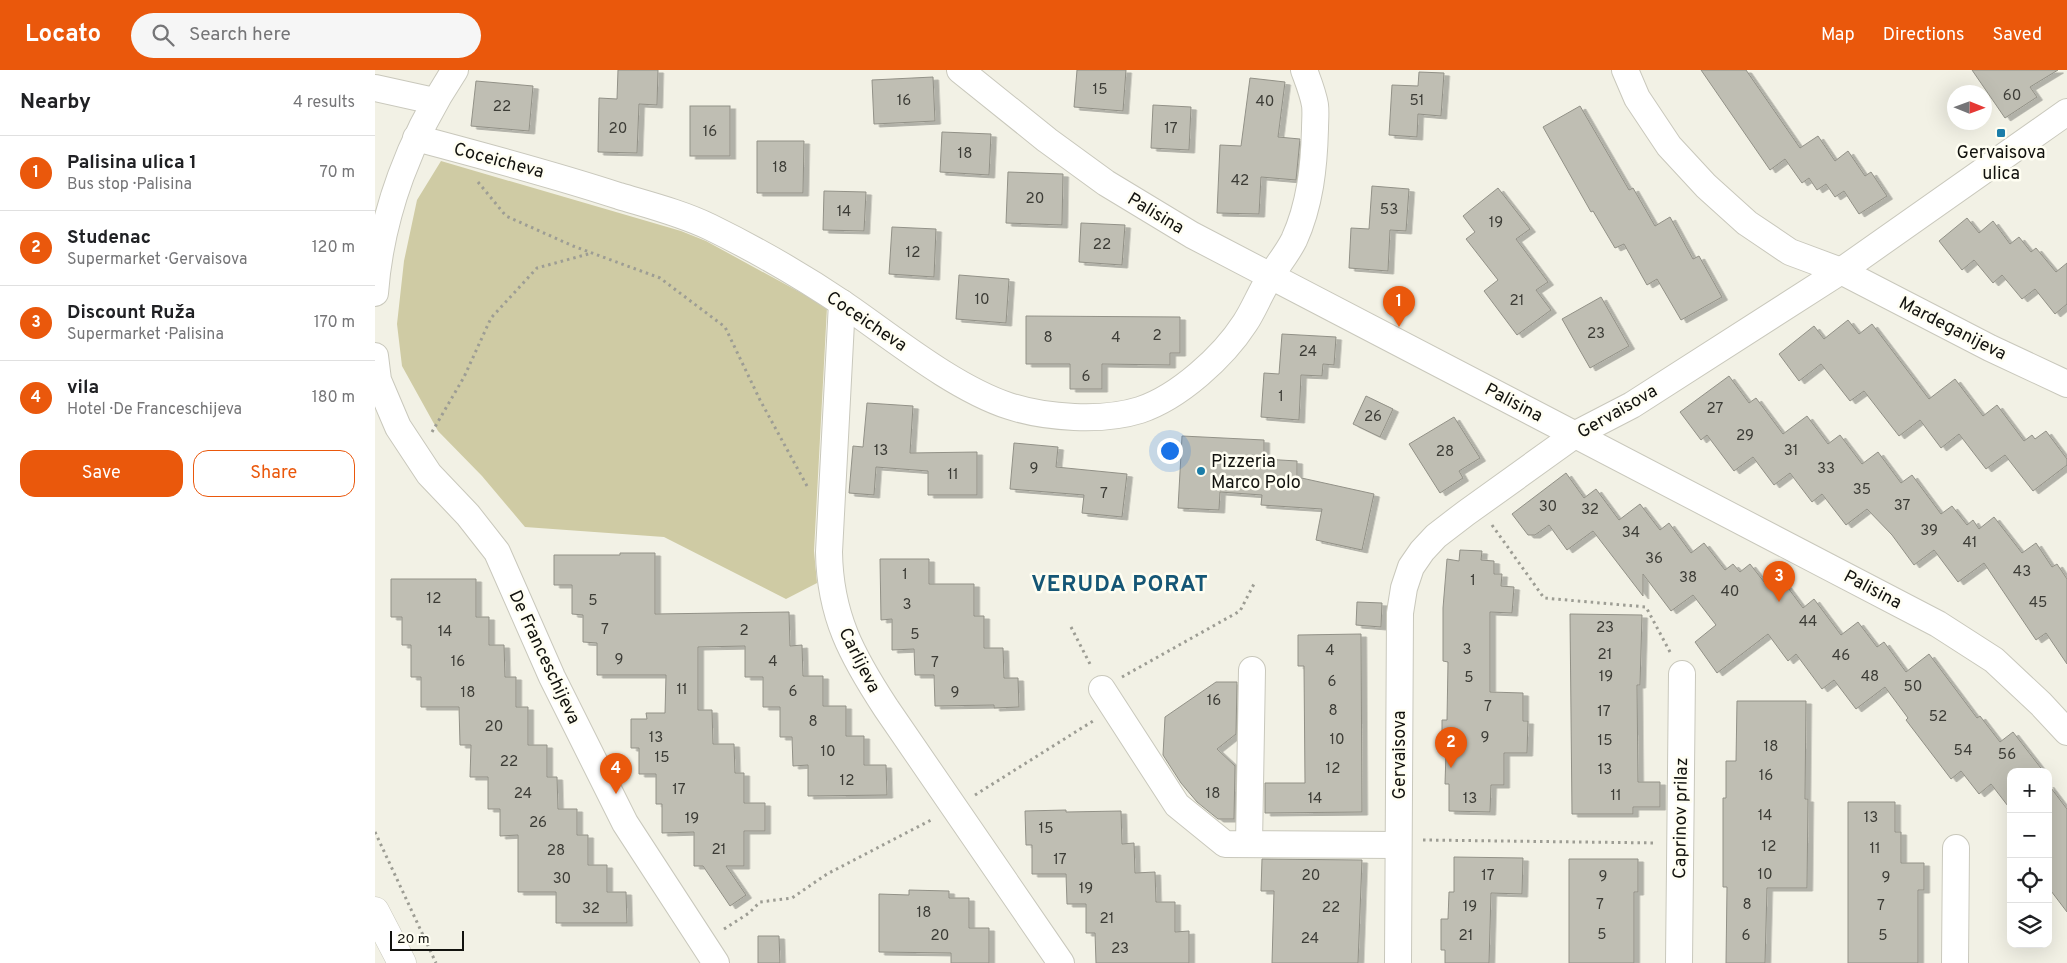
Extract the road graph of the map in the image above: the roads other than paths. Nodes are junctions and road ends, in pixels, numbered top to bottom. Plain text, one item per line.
1 (455, 70) edge
2 (960, 70) edge
3 (1304, 70) edge
4 (1625, 70) edge
5 (375, 88) edge
6 (434, 101) junction
7 (2067, 112) edge
8 (417, 138) junction
9 (1841, 270) junction
10 (1270, 275) junction
11 (375, 293) edge
12 (843, 303) junction
13 (375, 356) edge
14 (2067, 384) edge
15 (1575, 434) junction
16 (1252, 670) dead end
17 (1681, 674) road end
18 (1108, 698) road end
19 (2067, 732) edge
20 (1398, 843) junction
21 (1249, 844) junction
22 (1956, 848) dead end
23 (375, 911) edge
24 (710, 953) edge
25 (401, 963) edge
26 (1061, 963) edge
27 (1398, 963) edge
28 (1679, 963) edge
29 (1955, 963) edge

1 - 6 street
2 - 10 street, Palisina
3 - 10 street, Coceicheva
4 - 9 street, Mardeganijeva
5 - 6 street
6 - 8 street
7 - 9 street, Gervaisova
8 - 11 street
8 - 12 street, Coceicheva
9 - 14 street, Mardeganijeva
9 - 15 street, Gervaisova
10 - 12 street, Coceicheva
10 - 15 street, Palisina
12 - 26 street, Carlijeva
13 - 24 street, De Franceschijeva
15 - 19 street, Palisina
15 - 20 street, Gervaisova
16 - 21 street
17 - 28 street, Caprinov prilaz
18 - 21 street
20 - 21 street
20 - 27 street, Gervaisova
22 - 29 street
23 - 25 main road

